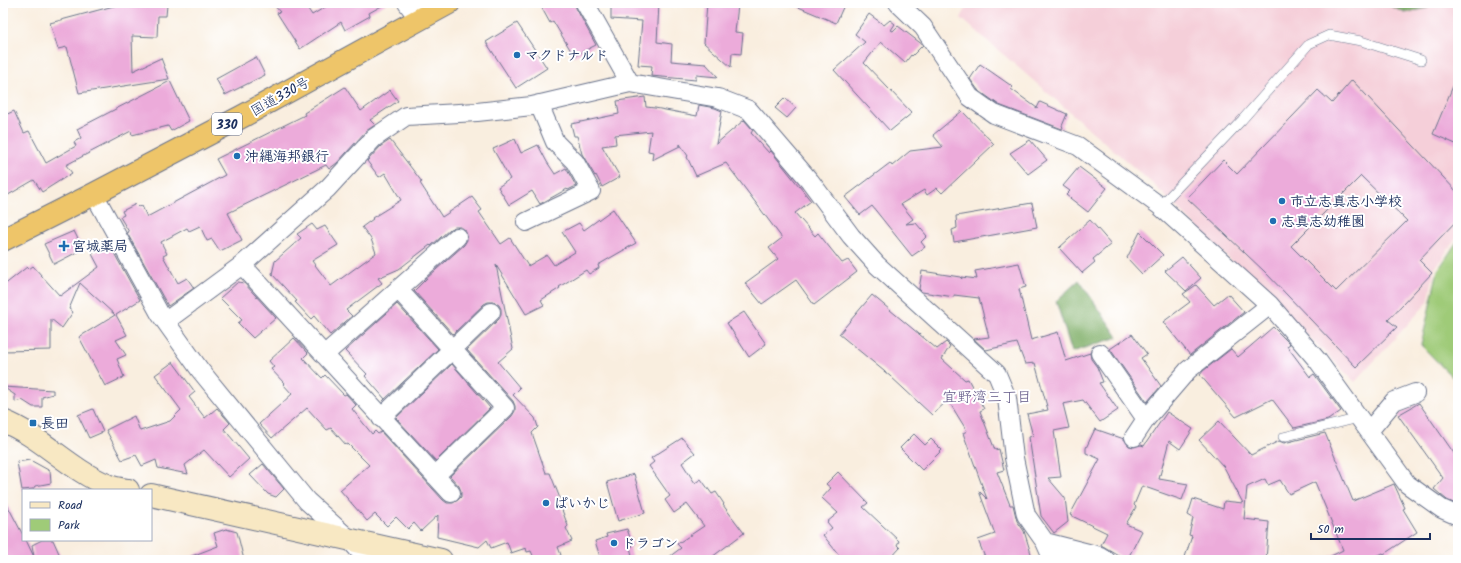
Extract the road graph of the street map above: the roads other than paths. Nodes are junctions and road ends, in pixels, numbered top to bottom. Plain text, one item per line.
1 (449, 3) edge
2 (586, 3) edge
3 (898, 3) edge
4 (413, 11) edge
5 (1422, 60) dead end
6 (630, 83) junction
7 (540, 104) junction
8 (94, 194) junction
9 (1160, 206) junction
10 (526, 222) dead end
11 (457, 237) dead end
12 (3, 240) edge
13 (242, 265) junction
14 (398, 290) junction
15 (1270, 305) junction
16 (491, 312) dead end
17 (166, 321) junction
18 (452, 350) junction
19 (1100, 353) dead end
20 (324, 355) junction
21 (1415, 393) dead end
22 (382, 418) junction
23 (1146, 418) junction
24 (3, 421) edge
25 (1364, 424) junction
26 (1134, 437) dead end
27 (1283, 437) dead end
28 (435, 476) junction
29 (123, 489) edge
30 (451, 493) dead end
31 (152, 495) edge
32 (1458, 516) edge
33 (349, 539) junction
34 (1045, 542) junction
35 (367, 560) edge
36 (440, 560) edge
37 (1053, 560) edge
38 (1106, 560) edge

1 - 4 highway, 国道330号 / 330
2 - 6 street
3 - 9 street
4 - 8 highway, 国道330号 / 330
5 - 9 lane
6 - 7 street
6 - 34 street
7 - 10 street
7 - 13 street
8 - 12 highway, 国道330号 / 330
8 - 17 street
9 - 15 street
11 - 14 street
13 - 17 street
13 - 20 street
14 - 18 street
14 - 20 street
15 - 23 street
15 - 25 street
16 - 18 street
17 - 33 street
18 - 22 street
18 - 28 street
19 - 23 street
20 - 22 street
21 - 25 street
22 - 28 street
23 - 26 street
24 - 29 street
25 - 27 lane
25 - 32 street
28 - 30 street
31 - 33 street
33 - 35 street
33 - 36 street
34 - 37 street
34 - 38 street

